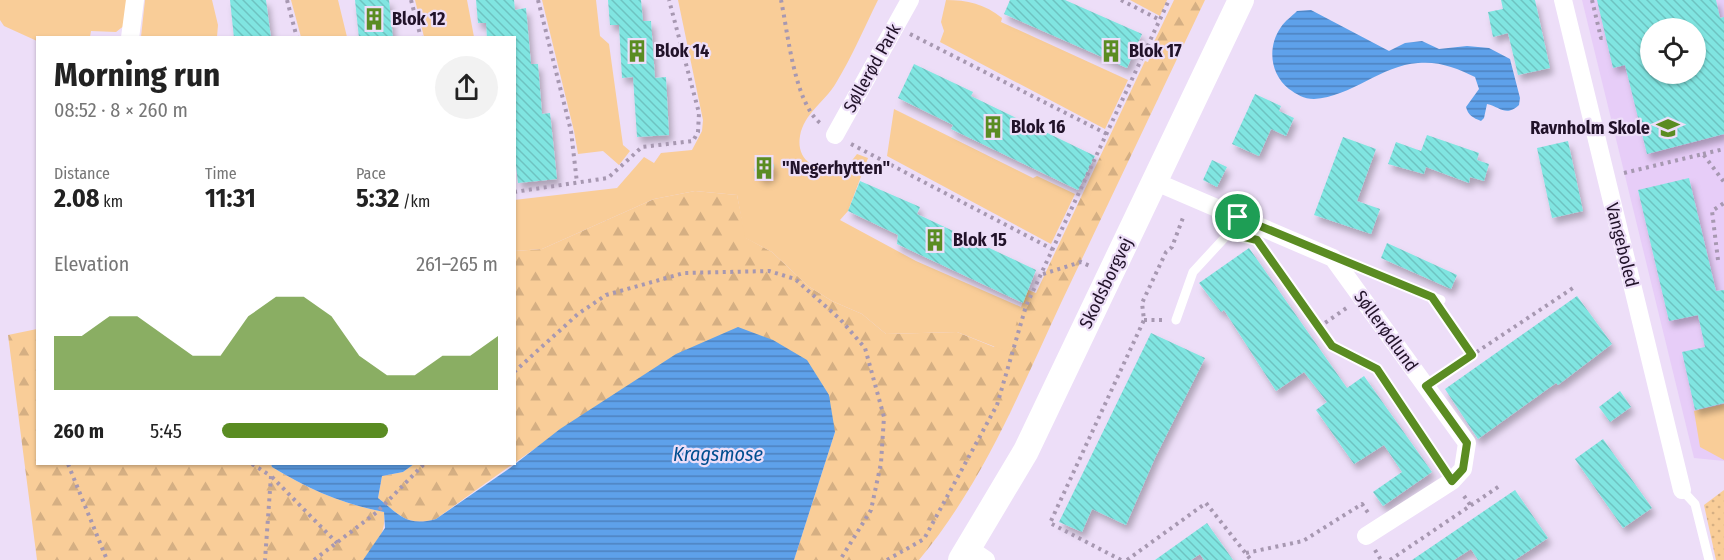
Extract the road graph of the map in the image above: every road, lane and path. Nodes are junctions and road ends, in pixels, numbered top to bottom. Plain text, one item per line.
1 (135, 0) edge
2 (287, 0) edge
3 (411, 0) edge
4 (538, 0) edge
5 (669, 0) edge
6 (781, 0) edge
7 (910, 0) edge
8 (1121, 0) edge
9 (1169, 0) edge
10 (1241, 0) edge
11 (1563, 0) edge
12 (1592, 0) edge
13 (1160, 20) junction
14 (896, 27) junction
15 (130, 36) edge
16 (296, 36) edge
17 (420, 36) edge
18 (1606, 37) dead end
19 (1107, 134) junction
20 (834, 135) junction
21 (1724, 149) edge
22 (1703, 154) junction
23 (1606, 177) junction
24 (1156, 182) junction
25 (1724, 182) edge
26 (577, 183) junction
27 (516, 192) edge
28 (1191, 197) junction
29 (1724, 203) edge
30 (1233, 225) junction
31 (1054, 250) junction
32 (1333, 258) junction
33 (1718, 260) dead end
34 (1042, 274) junction
35 (1110, 274) junction
36 (1576, 286) dead end
37 (1362, 297) junction
38 (1436, 298) joint
39 (1176, 320) dead end
40 (1319, 327) junction
41 (1472, 355) junction
42 (516, 370) edge
43 (1426, 386) junction
44 (68, 465) edge
45 (254, 465) edge
46 (423, 465) edge
47 (272, 476) junction
48 (1452, 481) junction
49 (1501, 485) dead end
50 (1682, 490) joint
51 (1372, 533) joint
52 (337, 543) junction
53 (1246, 553) junction
54 (972, 556) edge
55 (107, 560) edge
56 (265, 560) edge
57 (314, 560) edge
58 (840, 560) edge
59 (887, 560) edge
60 (1121, 560) edge
61 (1127, 560) edge
62 (1251, 560) edge
63 (1390, 560) edge
64 (1709, 560) edge

1 - 15 street
2 - 16 path
3 - 17 path
4 - 26 path
5 - 26 path
6 - 20 path
7 - 14 street, Søllerød Park
8 - 13 path
9 - 13 path
10 - 24 street, Skodsborgvej
11 - 23 street, Vangeboled
12 - 18 path
13 - 19 path
14 - 19 path
14 - 20 street, Søllerød Park
19 - 31 path
20 - 31 path
21 - 22 path
22 - 23 path
22 - 25 path
23 - 50 street, Vangeboled
24 - 28 street
24 - 35 street, Skodsborgvej
26 - 27 path
28 - 30 street
28 - 60 path
29 - 33 path
30 - 32 street
30 - 39 lane
30 - 40 path
31 - 34 path
32 - 37 street, Søllerødlund
32 - 38 lane
34 - 35 path
34 - 59 path
35 - 54 street, Skodsborgvej
36 - 41 path
37 - 40 path
37 - 43 street, Søllerødlund
38 - 41 path
40 - 48 path
41 - 43 path
42 - 58 path
43 - 48 street, Søllerødlund
44 - 55 path
45 - 47 path
46 - 52 path
47 - 52 path
47 - 56 path
48 - 51 street
49 - 63 path
50 - 64 lane
51 - 53 path
52 - 57 path
53 - 61 path
53 - 62 path

